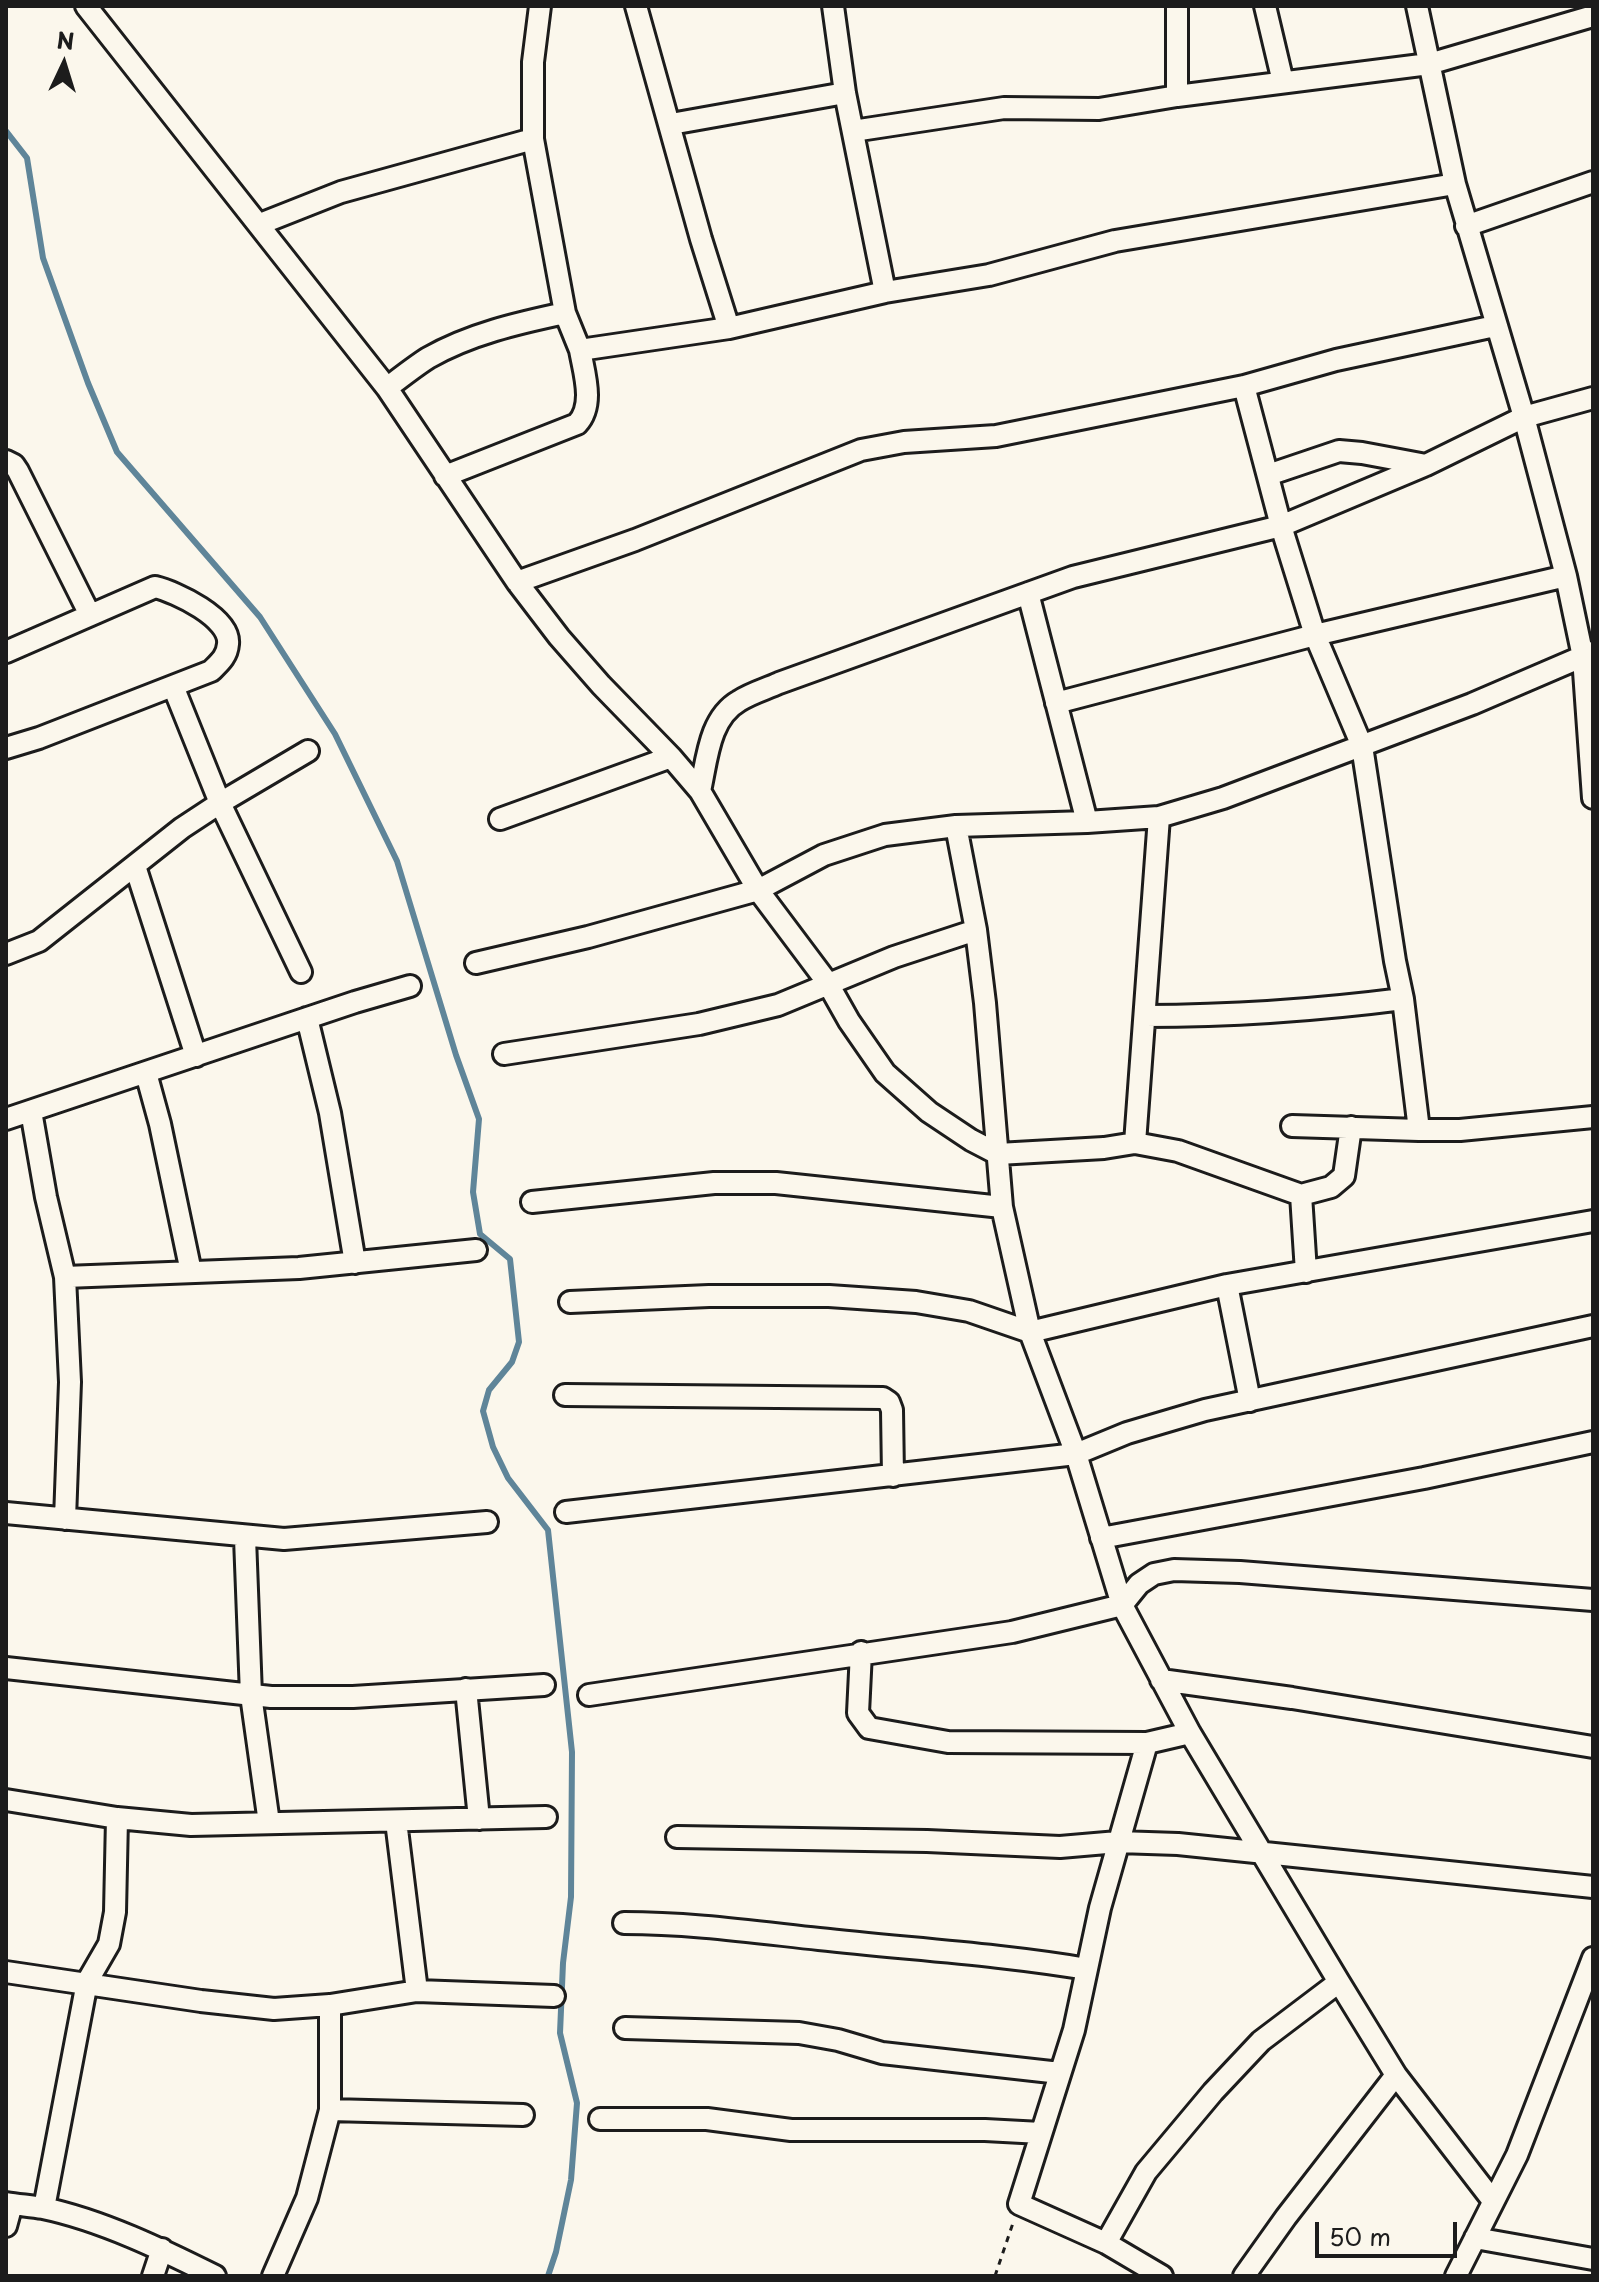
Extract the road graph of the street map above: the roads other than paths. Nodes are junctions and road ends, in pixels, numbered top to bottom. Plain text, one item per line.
1 (86, 6) edge
2 (540, 6) edge
3 (636, 6) edge
4 (833, 6) edge
5 (1177, 6) edge
6 (1265, 6) edge
7 (1417, 6) edge
8 (1593, 16) edge
9 (1429, 64) junction
10 (1283, 82) junction
11 (845, 93) junction
12 (1177, 96) junction
13 (671, 124) junction
14 (853, 131) junction
15 (533, 139) junction
16 (1593, 182) edge
17 (1455, 184) junction
18 (260, 224) junction
19 (1466, 226) junction
20 (885, 292) junction
21 (565, 313) junction
22 (1495, 326) junction
23 (729, 328) junction
24 (580, 350) junction
25 (1244, 386) junction
26 (387, 388) junction
27 (1593, 398) edge
28 (1524, 417) junction
29 (6, 461) edge
30 (1426, 465) junction
31 (1268, 475) junction
32 (445, 476) junction
33 (1281, 526) junction
34 (1566, 576) junction
35 (517, 582) junction
36 (1028, 593) junction
37 (90, 615) junction
38 (1315, 635) junction
39 (6, 652) edge
40 (1588, 654) edge
41 (173, 686) junction
42 (1056, 703) junction
43 (1362, 746) junction
44 (6, 748) edge
45 (308, 751) dead end
46 (671, 757) junction
47 (700, 791) junction
48 (1593, 798) edge
49 (220, 803) junction
50 (1159, 817) junction
51 (500, 819) dead end
52 (1087, 822) junction
53 (956, 826) junction
54 (135, 866) junction
55 (758, 890) junction
56 (976, 930) junction
57 (6, 954) edge
58 (476, 963) dead end
59 (301, 972) dead end
60 (827, 982) junction
61 (410, 986) dead end
62 (1403, 999) junction
63 (1145, 1016) junction
64 (307, 1018) junction
65 (504, 1054) dead end
66 (196, 1056) junction
67 (146, 1073) junction
68 (31, 1111) junction
69 (1593, 1117) edge
70 (6, 1119) edge
71 (1292, 1126) dead end
72 (1351, 1127) junction
73 (1419, 1130) junction
74 (1135, 1143) junction
75 (998, 1154) junction
76 (1301, 1195) junction
77 (532, 1202) dead end
78 (1002, 1207) junction
79 (1593, 1221) edge
80 (476, 1250) dead end
81 (355, 1263) junction
82 (191, 1272) junction
83 (1306, 1272) junction
84 (65, 1277) junction
85 (1227, 1285) junction
86 (570, 1302) dead end
87 (1593, 1326) edge
88 (1030, 1332) junction
89 (565, 1395) dead end
90 (1250, 1401) junction
91 (1593, 1442) edge
92 (1076, 1454) junction
93 (893, 1476) junction
94 (566, 1512) dead end
95 (6, 1513) edge
96 (65, 1519) junction
97 (487, 1522) dead end
98 (245, 1538) junction
99 (1101, 1538) junction
100 (1593, 1600) edge
101 (1122, 1605) junction
102 (861, 1652) junction
103 (6, 1668) edge
104 (1161, 1680) junction
105 (544, 1685) dead end
106 (466, 1689) junction
107 (251, 1695) junction
108 (589, 1695) dead end
109 (1190, 1733) junction
110 (1147, 1743) junction
111 (1593, 1747) edge
112 (6, 1800) edge
113 (546, 1817) dead end
114 (117, 1818) junction
115 (479, 1819) junction
116 (396, 1821) junction
117 (269, 1823) junction
118 (677, 1837) dead end
119 (1118, 1842) junction
120 (1259, 1853) junction
121 (1593, 1887) edge
122 (624, 1923) dead end
123 (1593, 1958) edge
124 (1087, 1969) junction
125 (6, 1972) edge
126 (87, 1982) junction
127 (1339, 1982) junction
128 (417, 1991) junction
129 (554, 1996) dead end
130 (330, 2005) junction
131 (625, 2028) dead end
132 (1060, 2073) junction
133 (1396, 2075) junction
134 (330, 2110) junction
135 (523, 2115) dead end
136 (600, 2119) dead end
137 (1041, 2133) junction
138 (1493, 2201) junction
139 (9, 2204) edge
140 (44, 2208) junction
141 (6, 2226) edge
142 (1475, 2238) junction
143 (1106, 2243) junction
144 (162, 2249) junction
145 (1593, 2259) edge
146 (153, 2276) edge
147 (215, 2276) edge
148 (273, 2276) edge
149 (1162, 2276) edge
150 (1244, 2276) edge
151 (1456, 2276) edge

1 - 18 street
2 - 15 street
3 - 13 street
4 - 11 street
5 - 12 street
6 - 10 street
7 - 9 street
8 - 9 street
9 - 10 street
9 - 17 street
10 - 12 street
11 - 13 street
11 - 14 street
12 - 14 street
13 - 23 street
14 - 20 street
15 - 18 street
15 - 21 street
16 - 19 street
17 - 19 street
17 - 20 street
18 - 26 street
19 - 22 street
20 - 23 street
21 - 24 street
21 - 26 street
22 - 25 street
22 - 28 street
23 - 24 street
24 - 32 street
25 - 31 street
25 - 35 street
26 - 32 street
27 - 28 street
28 - 30 street
28 - 34 street
29 - 37 street
30 - 31 street
30 - 33 street
31 - 33 street
32 - 35 street
33 - 36 street
33 - 38 street
34 - 38 street
34 - 40 street
35 - 46 street
36 - 42 street
36 - 47 street
37 - 39 street
37 - 41 street
38 - 42 street
38 - 43 street
40 - 43 street
40 - 48 street
41 - 44 street
41 - 49 street
42 - 52 street
43 - 50 street
43 - 62 street
45 - 49 street
46 - 47 street
46 - 51 street
47 - 55 street
49 - 54 street
49 - 59 street
50 - 52 street
50 - 63 street
52 - 53 street
53 - 55 street
53 - 56 street
54 - 57 street
54 - 66 street
55 - 58 street
55 - 60 street
56 - 60 street
56 - 75 street
60 - 65 street
60 - 75 street
61 - 64 street
62 - 63 street
62 - 73 street
63 - 74 street
64 - 66 street
64 - 81 street
66 - 67 street
67 - 68 street
67 - 82 street
68 - 70 street
68 - 84 street
69 - 73 street
71 - 72 street
72 - 73 street
72 - 76 street
74 - 75 street
74 - 76 street
75 - 78 street
76 - 83 street
77 - 78 street
78 - 88 street
79 - 83 street
80 - 81 street
81 - 82 street
82 - 84 street
83 - 85 street
84 - 96 street
85 - 88 street
85 - 90 street
86 - 88 street
87 - 90 street
88 - 92 street
89 - 93 street
90 - 92 street
91 - 99 street
92 - 93 street
92 - 99 street
93 - 94 street
95 - 96 street
96 - 98 street
97 - 98 street
98 - 107 street
99 - 101 street
100 - 101 street
101 - 102 street
101 - 104 street
102 - 108 street
102 - 110 street
103 - 107 street
104 - 109 street
104 - 111 street
105 - 106 street
106 - 107 street
106 - 115 street
107 - 117 street
109 - 110 street
109 - 120 street
110 - 119 street
112 - 114 street
113 - 115 street
114 - 117 street
114 - 126 street
115 - 116 street
116 - 117 street
116 - 128 street
118 - 119 street
119 - 120 street
119 - 124 street
120 - 121 street
120 - 127 street
122 - 124 street
123 - 138 street
124 - 132 street
125 - 126 street
126 - 130 street
126 - 140 street
127 - 133 street
127 - 143 street
128 - 129 street
128 - 130 street
130 - 134 street
131 - 132 street
132 - 137 street
133 - 138 street
133 - 150 street
134 - 135 street
134 - 148 street
136 - 137 street
137 - 143 street
138 - 142 street
139 - 140 street
139 - 141 street
140 - 144 street
142 - 145 street
142 - 151 street
143 - 149 street
144 - 146 street
144 - 147 street

